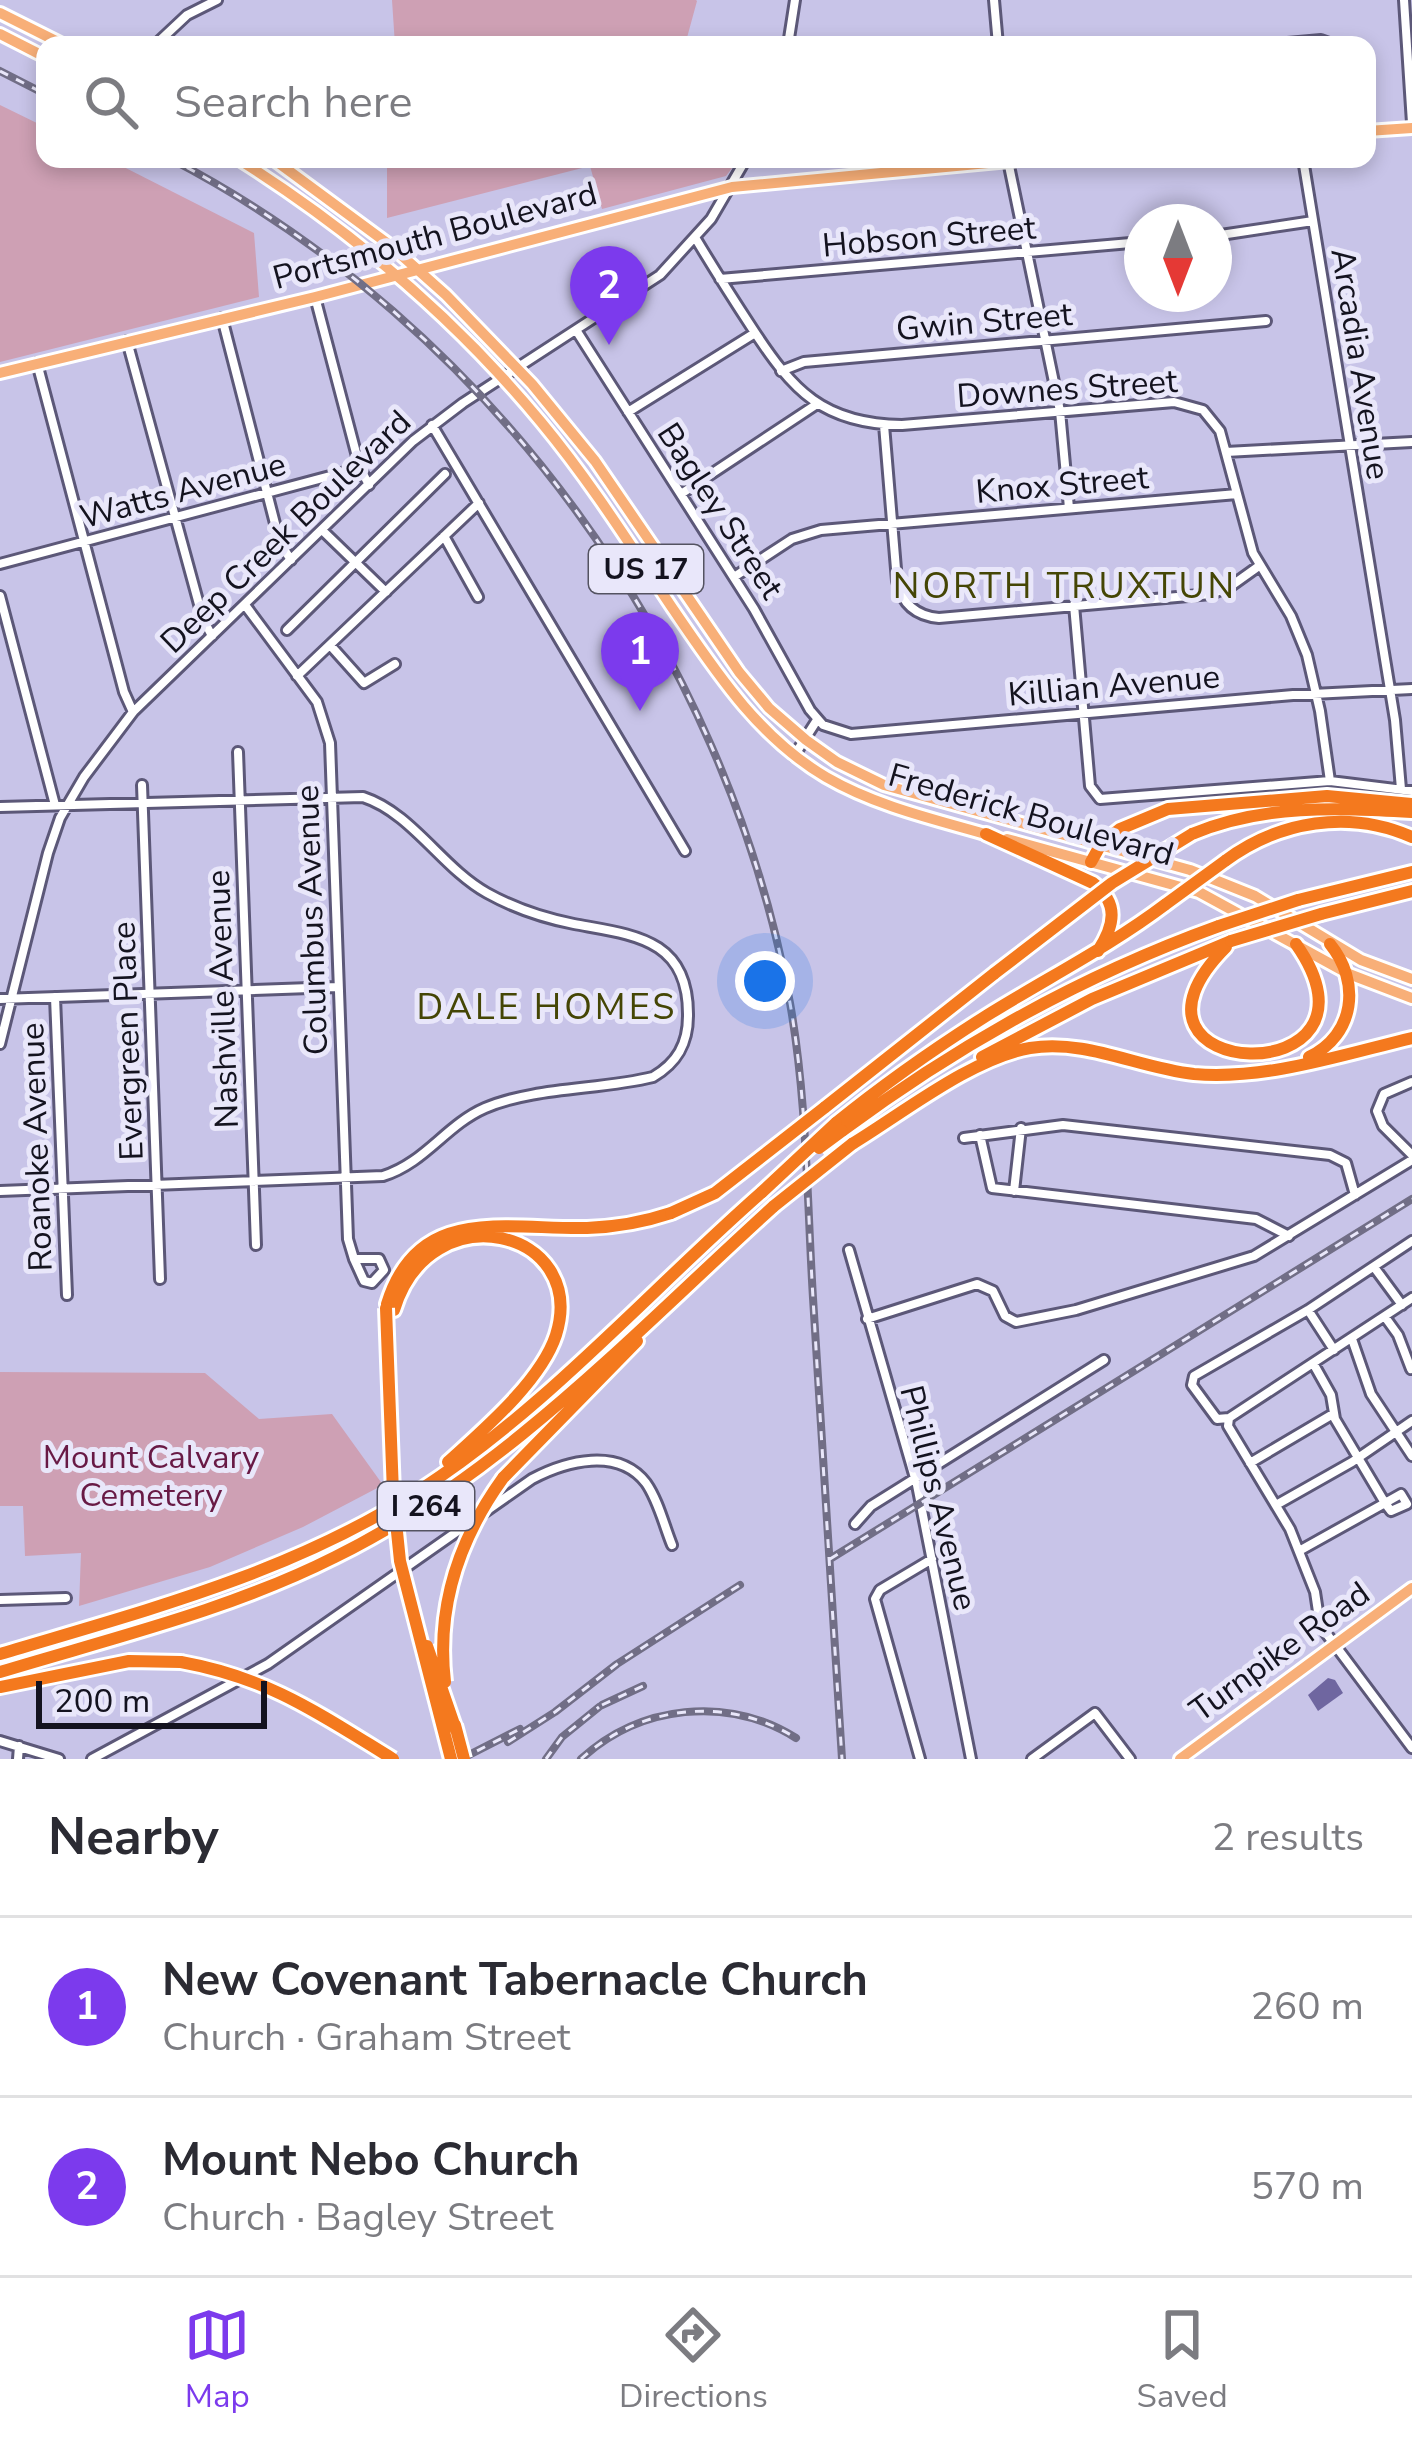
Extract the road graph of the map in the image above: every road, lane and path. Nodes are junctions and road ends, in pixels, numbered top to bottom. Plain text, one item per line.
1 (217, 0) edge
2 (795, 0) edge
3 (994, 0) edge
4 (1404, 0) edge
5 (0, 13) edge
6 (0, 34) edge
7 (46, 36) edge
8 (164, 36) edge
9 (789, 36) edge
10 (997, 36) edge
11 (36, 52) edge
12 (1412, 125) edge
13 (1376, 130) edge
14 (252, 168) edge
15 (286, 168) edge
16 (742, 168) edge
17 (926, 168) edge
18 (1010, 168) edge
19 (1304, 168) edge
20 (732, 187) junction
21 (1313, 221) junction
22 (1232, 233) edge
23 (696, 239) junction
24 (1124, 244) edge
25 (1027, 253) junction
26 (418, 270) junction
27 (397, 275) junction
28 (720, 279) junction
29 (315, 297) junction
30 (222, 318) junction
31 (1266, 321) dead end
32 (576, 330) junction
33 (755, 333) junction
34 (127, 341) junction
35 (1047, 341) junction
36 (37, 363) junction
37 (518, 368) junction
38 (781, 371) junction
39 (0, 374) edge
40 (502, 378) junction
41 (817, 404) junction
42 (1060, 411) junction
43 (628, 412) junction
44 (432, 425) junction
45 (884, 425) junction
46 (1412, 442) edge
47 (1349, 445) junction
48 (1226, 452) junction
49 (360, 468) junction
50 (445, 474) dead end
51 (369, 484) junction
52 (267, 494) junction
53 (681, 494) junction
54 (1237, 494) junction
55 (479, 503) junction
56 (1069, 508) junction
57 (176, 518) junction
58 (892, 524) junction
59 (322, 530) junction
60 (444, 536) junction
61 (83, 543) junction
62 (291, 560) junction
63 (356, 562) junction
64 (0, 564) edge
65 (1259, 566) junction
66 (734, 577) junction
67 (386, 592) junction
68 (0, 596) edge
69 (478, 597) dead end
70 (245, 605) junction
71 (1074, 605) junction
72 (287, 630) dead end
73 (212, 636) junction
74 (330, 645) junction
75 (395, 664) dead end
76 (298, 676) junction
77 (1412, 689) edge
78 (1390, 690) junction
79 (1316, 693) junction
80 (133, 712) junction
81 (1084, 712) junction
82 (820, 723) junction
83 (806, 740) junction
84 (238, 752) dead end
85 (794, 756) junction
86 (1330, 781) junction
87 (142, 785) dead end
88 (1401, 789) junction
89 (1412, 791) edge
90 (332, 796) junction
91 (240, 798) junction
92 (143, 801) junction
93 (68, 804) junction
94 (55, 805) junction
95 (0, 807) edge
96 (1412, 808) edge
97 (986, 834) junction
98 (1412, 837) edge
99 (1101, 844) junction
100 (685, 851) dead end
101 (1091, 862) junction
102 (1412, 872) edge
103 (1412, 891) edge
104 (1231, 941) junction
105 (1296, 944) junction
106 (1330, 944) junction
107 (1096, 954) junction
108 (1348, 974) junction
109 (1412, 979) edge
110 (338, 987) junction
111 (246, 990) junction
112 (151, 993) junction
113 (55, 997) junction
114 (1412, 998) edge
115 (0, 999) edge
116 (11, 999) junction
117 (1412, 1038) edge
118 (0, 1044) edge
119 (1274, 1070) junction
120 (1412, 1082) edge
121 (839, 1127) junction
122 (1021, 1128) junction
123 (980, 1135) junction
124 (964, 1138) dead end
125 (852, 1144) junction
126 (1412, 1157) edge
127 (345, 1178) junction
128 (253, 1182) junction
129 (158, 1185) junction
130 (62, 1189) junction
131 (0, 1191) edge
132 (1014, 1191) junction
133 (1355, 1195) junction
134 (774, 1206) junction
135 (1288, 1236) junction
136 (1412, 1240) edge
137 (256, 1245) dead end
138 (849, 1250) dead end
139 (353, 1259) dead end
140 (1374, 1267) junction
141 (160, 1279) dead end
142 (67, 1295) dead end
143 (1412, 1298) edge
144 (1402, 1305) junction
145 (390, 1309) junction
146 (1308, 1310) junction
147 (1385, 1317) junction
148 (868, 1319) junction
149 (1352, 1339) junction
150 (1334, 1349) junction
151 (1408, 1352) edge
152 (1104, 1360) dead end
153 (1313, 1363) junction
154 (1411, 1369) edge
155 (1334, 1414) junction
156 (1228, 1418) junction
157 (1412, 1421) edge
158 (1395, 1433) junction
159 (1412, 1456) edge
160 (1358, 1458) junction
161 (1250, 1463) junction
162 (915, 1478) junction
163 (417, 1492) junction
164 (1276, 1505) junction
165 (855, 1524) dead end
166 (672, 1545) dead end
167 (1299, 1551) junction
168 (932, 1559) junction
169 (1412, 1588) edge
170 (66, 1598) dead end
171 (0, 1600) edge
172 (1334, 1645) junction
173 (0, 1654) edge
174 (0, 1672) edge
175 (0, 1687) edge
176 (456, 1730) junction
177 (0, 1741) edge
178 (19, 1746) junction
179 (1412, 1748) edge
180 (109, 1754) edge
181 (18, 1759) edge
182 (59, 1759) edge
183 (92, 1759) edge
184 (393, 1759) edge
185 (451, 1759) edge
186 (464, 1759) edge
187 (920, 1759) edge
188 (971, 1759) edge
189 (1032, 1759) edge
190 (1130, 1759) edge
191 (1180, 1759) edge

1 - 8 street
2 - 9 street
3 - 10 street
4 - 12 street
5 - 7 main road
6 - 11 main road
12 - 13 main road
14 - 27 main road, Frederick Boulevard / US 17
15 - 26 main road, Frederick Boulevard / US 17
16 - 20 street, Deep Creek Boulevard
17 - 20 main road, Portsmouth Boulevard
18 - 25 street
19 - 21 street, Arcadia Avenue
20 - 23 street, Deep Creek Boulevard
20 - 26 main road, Portsmouth Boulevard
21 - 22 street
21 - 47 street, Arcadia Avenue
23 - 28 street, Downes Street
23 - 32 street, Deep Creek Boulevard
24 - 25 street, Hobson Street
25 - 28 street, Hobson Street
25 - 35 street
26 - 27 main road, Portsmouth Boulevard
26 - 37 main road, Frederick Boulevard / US 17
27 - 29 main road, Portsmouth Boulevard
27 - 40 main road, Frederick Boulevard / US 17
28 - 33 street, Downes Street
29 - 30 main road, Portsmouth Boulevard
29 - 49 street
30 - 34 main road, Portsmouth Boulevard
30 - 52 street
31 - 35 street, Gwin Street
32 - 37 street, Deep Creek Boulevard
32 - 43 street, Bagley Street
33 - 38 street, Downes Street
33 - 43 street
34 - 36 main road, Portsmouth Boulevard
34 - 57 street
35 - 38 street, Gwin Street
35 - 42 street
36 - 39 main road, Portsmouth Boulevard
36 - 61 street
37 - 40 street, Deep Creek Boulevard
37 - 83 main road, Frederick Boulevard / US 17
38 - 41 street, Downes Street
40 - 44 street, Deep Creek Boulevard
40 - 85 main road, Frederick Boulevard / US 17
41 - 45 street, Downes Street
41 - 53 street
42 - 45 street, Downes Street
42 - 48 street, Downes Street
42 - 56 street
43 - 53 street, Bagley Street
44 - 51 street, Deep Creek Boulevard
44 - 55 street
45 - 58 street
46 - 47 street
47 - 48 street
47 - 78 street, Arcadia Avenue
48 - 54 street, Downes Street
49 - 51 street
49 - 52 street, Watts Avenue
50 - 63 street
51 - 59 street, Deep Creek Boulevard
52 - 57 street, Watts Avenue
52 - 62 street
53 - 66 street, Bagley Street
54 - 56 street, Knox Street
54 - 65 street, Downes Street
55 - 60 street
55 - 100 street
56 - 58 street, Knox Street
57 - 61 street, Watts Avenue
57 - 73 street
58 - 66 street, Knox Street
58 - 71 street
59 - 62 street, Deep Creek Boulevard
59 - 63 street
60 - 67 street
60 - 69 street
61 - 64 street, Watts Avenue
61 - 80 street
62 - 70 street, Deep Creek Boulevard
63 - 67 street
63 - 72 street
65 - 71 street
65 - 79 street, Downes Street
66 - 82 street, Bagley Street
67 - 74 street
68 - 94 street
70 - 73 street, Deep Creek Boulevard
70 - 76 street, Columbus Avenue
71 - 81 street
73 - 80 street, Deep Creek Boulevard
74 - 75 street
74 - 76 street
76 - 90 street, Columbus Avenue
77 - 78 street, Killian Avenue
78 - 79 street, Killian Avenue
78 - 88 street, Arcadia Avenue
79 - 81 street, Killian Avenue
79 - 86 street, Downes Street
80 - 93 street, Deep Creek Boulevard
81 - 82 street, Killian Avenue
81 - 86 street
82 - 83 street
83 - 85 street
83 - 99 main road, Frederick Boulevard / US 17
84 - 91 street, Nashville Avenue
85 - 97 main road, Frederick Boulevard / US 17
86 - 88 street
87 - 92 street, Evergreen Place
88 - 89 street
90 - 91 street
90 - 110 street, Columbus Avenue
90 - 127 street
91 - 92 street
91 - 111 street, Nashville Avenue
92 - 93 street
92 - 112 street, Evergreen Place
93 - 94 street
93 - 116 street, Deep Creek Boulevard
94 - 95 street
96 - 99 highway
96 - 145 highway, bridge
97 - 101 main road, Frederick Boulevard / US 17
97 - 107 highway
98 - 107 highway, bridge
99 - 101 highway
99 - 106 main road, Frederick Boulevard / US 17
101 - 105 main road, Frederick Boulevard / US 17
102 - 121 highway, I 264, bridge
103 - 104 highway, I 264, bridge
104 - 105 highway
104 - 125 highway, I 264
105 - 108 main road, Frederick Boulevard / US 17
106 - 108 highway
106 - 109 main road, Frederick Boulevard / US 17
107 - 121 highway
108 - 114 main road, Frederick Boulevard / US 17
108 - 119 highway
110 - 111 street
110 - 127 street, Columbus Avenue
111 - 112 street
111 - 128 street, Nashville Avenue
112 - 113 street
112 - 129 street, Evergreen Place
113 - 116 street
113 - 130 street, Roanoke Avenue
115 - 116 street
116 - 118 street, Deep Creek Boulevard
117 - 119 highway
119 - 125 highway
120 - 126 street
121 - 163 highway, I 264, bridge
122 - 123 street
122 - 132 street
122 - 133 street
123 - 124 street
123 - 132 street
125 - 134 highway, I 264, bridge
126 - 133 street
127 - 128 street
127 - 139 street, Columbus Avenue
128 - 129 street
128 - 137 street, Nashville Avenue
129 - 130 street
129 - 141 street, Evergreen Place
130 - 131 street
130 - 142 street, Roanoke Avenue
132 - 135 street
133 - 135 street
134 - 174 highway, I 264
134 - 176 highway, bridge
135 - 148 street
136 - 140 street
138 - 148 street, Phillips Avenue
140 - 144 street
140 - 146 street
143 - 144 street
144 - 147 street
145 - 163 highway
145 - 176 highway, bridge
145 - 185 highway, bridge
146 - 150 street
146 - 156 street
147 - 149 street
147 - 151 street
148 - 162 street, Phillips Avenue
149 - 150 street
149 - 158 street
150 - 153 street
151 - 154 street
152 - 162 street
153 - 155 street
153 - 156 street
155 - 160 street
155 - 161 street
156 - 161 street
157 - 158 street
158 - 159 street
158 - 160 street
160 - 164 street
160 - 167 street
161 - 164 street
162 - 165 street
162 - 168 street, Phillips Avenue
163 - 173 highway, I 264
164 - 167 street
166 - 180 street
167 - 172 street
168 - 187 street
168 - 188 street, Phillips Avenue
169 - 172 main road, Turnpike Road
170 - 171 street
172 - 179 street
172 - 191 main road, Turnpike Road
175 - 184 highway, bridge
176 - 186 highway, bridge
177 - 178 street
178 - 181 street
178 - 182 street
180 - 183 street
189 - 190 street

